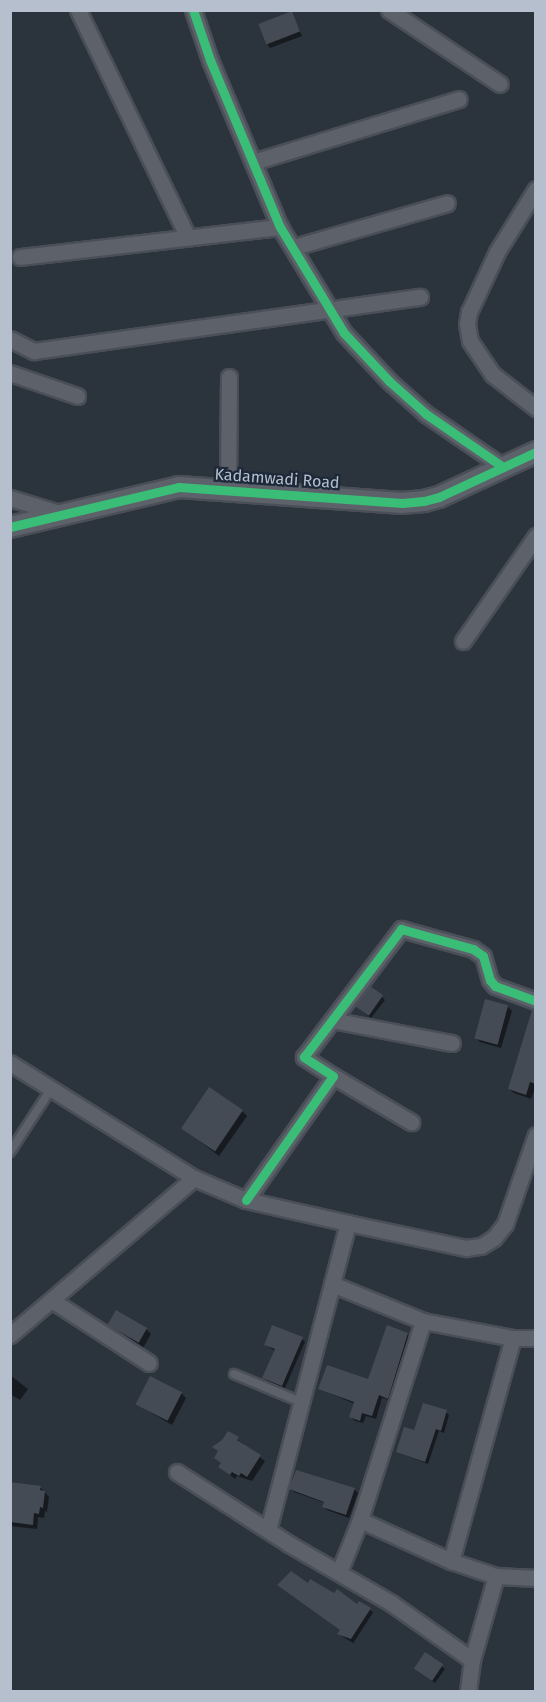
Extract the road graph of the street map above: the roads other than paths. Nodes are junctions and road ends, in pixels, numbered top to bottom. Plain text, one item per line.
1 (78, 10) edge
2 (194, 10) edge
3 (390, 10) edge
4 (500, 84) dead end
5 (459, 99) dead end
6 (253, 162) junction
7 (536, 189) edge
8 (447, 203) dead end
9 (280, 226) junction
10 (188, 238) junction
11 (294, 247) junction
12 (21, 257) dead end
13 (420, 297) dead end
14 (328, 309) junction
15 (10, 339) edge
16 (10, 373) edge
17 (229, 376) dead end
18 (77, 396) dead end
19 (536, 408) edge
20 (536, 452) edge
21 (503, 467) junction
22 (228, 490) junction
23 (10, 498) edge
24 (59, 513) junction
25 (10, 526) edge
26 (536, 536) edge
27 (463, 641) dead end
28 (536, 1001) edge
29 (332, 1020) junction
30 (452, 1043) dead end
31 (10, 1063) edge
32 (333, 1076) junction
33 (51, 1089) junction
34 (411, 1122) dead end
35 (536, 1136) edge
36 (10, 1152) edge
37 (194, 1178) junction
38 (246, 1200) junction
39 (348, 1223) junction
40 (332, 1284) junction
41 (53, 1300) junction
42 (423, 1321) junction
43 (10, 1335) edge
44 (513, 1338) junction
45 (536, 1338) edge
46 (149, 1363) dead end
47 (234, 1374) dead end
48 (301, 1402) junction
49 (177, 1472) dead end
50 (360, 1520) junction
51 (268, 1530) junction
52 (451, 1561) junction
53 (339, 1572) junction
54 (496, 1576) junction
55 (536, 1578) edge
56 (472, 1660) junction
57 (468, 1692) edge

1 - 10 street
2 - 6 street
3 - 4 street
5 - 6 street
6 - 9 street
7 - 19 street
8 - 11 street
9 - 10 street
9 - 11 street
10 - 12 street
11 - 14 street
13 - 14 street
14 - 15 street
14 - 21 street
16 - 18 street
17 - 22 street
20 - 21 street, Kadamwadi Road
21 - 22 street, Kadamwadi Road
22 - 24 street, Kadamwadi Road
23 - 24 street
24 - 25 street, Kadamwadi Road
26 - 27 street
28 - 29 street
29 - 30 street
29 - 32 street
31 - 33 street
32 - 34 street
32 - 38 street
33 - 36 lane
33 - 37 street
35 - 39 street
37 - 38 street
37 - 41 street
38 - 39 street
39 - 40 street
40 - 42 street
40 - 48 street
41 - 43 street
41 - 46 street
42 - 44 street
42 - 50 street
44 - 45 street
44 - 52 street
47 - 48 lane
48 - 51 street
49 - 51 street
50 - 52 street
50 - 53 street
51 - 53 street
52 - 54 street
53 - 56 street
54 - 55 street
54 - 56 street
56 - 57 street

